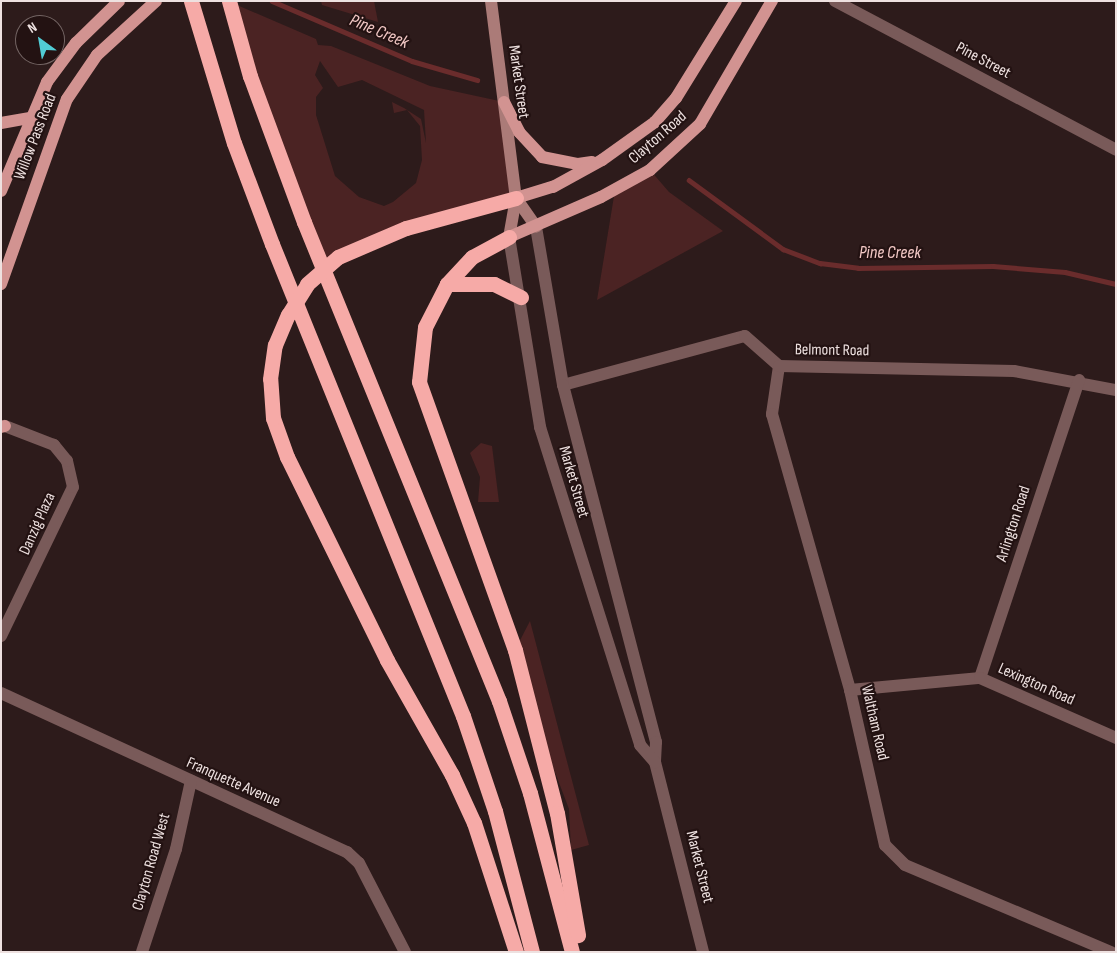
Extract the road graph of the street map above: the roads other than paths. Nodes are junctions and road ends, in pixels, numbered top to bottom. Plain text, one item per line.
1 (119, 1) edge
2 (156, 1) edge
3 (191, 1) edge
4 (229, 1) edge
5 (491, 1) edge
6 (736, 1) edge
7 (772, 1) edge
8 (835, 1) edge
9 (729, 7) edge
10 (504, 102) junction
11 (29, 118) junction
12 (1, 123) edge
13 (1116, 150) edge
14 (602, 160) junction
15 (1, 191) edge
16 (516, 198) junction
17 (536, 227) junction
18 (509, 236) junction
19 (1, 284) edge
20 (447, 284) junction
21 (521, 297) junction
22 (779, 366) junction
23 (1079, 380) junction
24 (563, 385) junction
25 (1116, 390) edge
26 (3, 426) edge
27 (1, 636) edge
28 (980, 678) junction
29 (850, 690) junction
30 (1, 693) edge
31 (1116, 738) edge
32 (655, 762) junction
33 (191, 781) junction
34 (142, 952) edge
35 (405, 952) edge
36 (516, 952) edge
37 (532, 952) edge
38 (572, 952) edge
39 (580, 952) edge
40 (703, 952) edge
41 (1111, 952) edge

1 - 11 main road, Willow Pass Road
2 - 19 main road, Willow Pass Road
3 - 37 highway
4 - 38 highway
5 - 10 main road, Market Street
6 - 9 main road, Clayton Road
7 - 17 main road, Clayton Road
8 - 13 street, Pine Street
9 - 14 main road, Clayton Road
10 - 14 main road
10 - 16 main road, Market Street
11 - 12 main road
11 - 15 main road, Willow Pass Road
14 - 16 main road, Clayton Road
16 - 17 main road, Market Street
16 - 18 main road, Market Street
16 - 36 highway
17 - 18 main road, Clayton Road
17 - 24 street, Market Street
18 - 20 highway
18 - 21 street, Market Street
20 - 21 highway
20 - 39 highway
21 - 32 street, Market Street
22 - 23 street, Belmont Road
22 - 24 street, Belmont Road
22 - 29 street, Waltham Road
23 - 25 street, Belmont Road
23 - 28 street, Arlington Road
24 - 32 street, Market Street
26 - 27 street, Danzig Plaza
28 - 29 street, Lexington Road
28 - 31 street, Lexington Road
29 - 41 street, Waltham Road
30 - 33 street, Franquette Avenue
32 - 40 street, Market Street
33 - 34 street, Clayton Road West
33 - 35 street, Franquette Avenue

